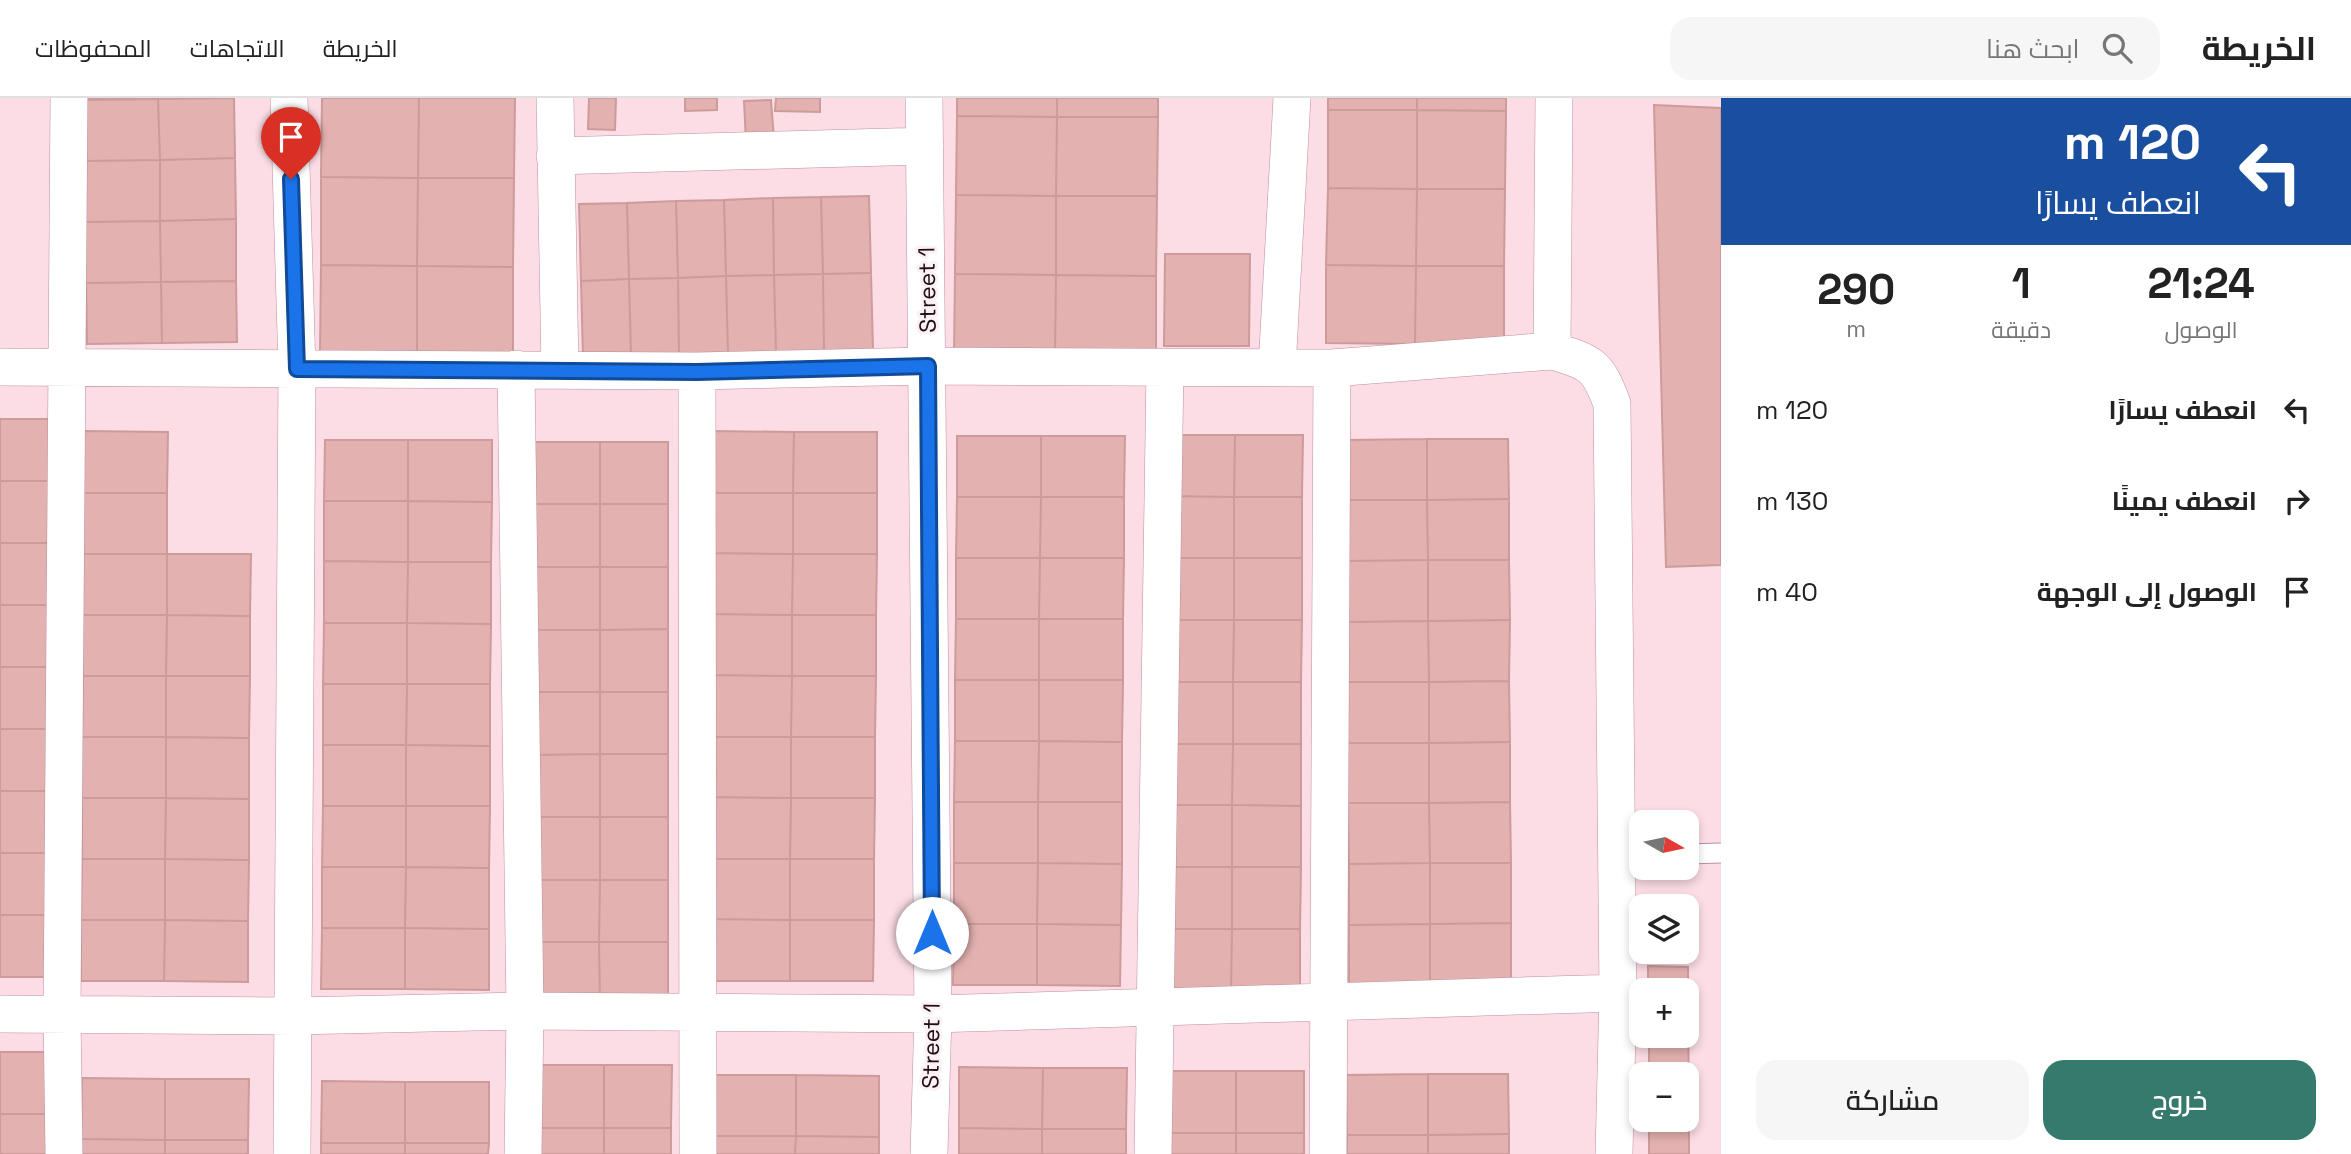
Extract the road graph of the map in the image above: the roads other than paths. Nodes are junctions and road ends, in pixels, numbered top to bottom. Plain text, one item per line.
1 (69, 98) edge
2 (289, 98) edge
3 (555, 98) edge
4 (924, 98) edge
5 (1292, 98) edge
6 (1554, 98) edge
7 (925, 146) junction
8 (555, 156) junction
9 (1552, 351) junction
10 (928, 366) junction
11 (0, 367) edge
12 (1165, 367) junction
13 (69, 368) junction
14 (1277, 368) junction
15 (1332, 368) junction
16 (297, 369) junction
17 (516, 369) junction
18 (560, 369) junction
19 (697, 372) junction
20 (1721, 853) edge
21 (1699, 854) edge
22 (1628, 855) edge
23 (1618, 993) junction
24 (1329, 1003) junction
25 (1154, 1006) junction
26 (525, 1011) junction
27 (699, 1013) junction
28 (0, 1014) edge
29 (62, 1014) junction
30 (933, 1014) junction
31 (295, 1016) junction
32 (64, 1154) edge
33 (292, 1154) edge
34 (523, 1154) edge
35 (698, 1154) edge
36 (929, 1154) edge
37 (1153, 1154) edge
38 (1328, 1154) edge
39 (1614, 1154) edge

1 - 13 street
2 - 16 street
3 - 8 street
4 - 7 street, Street 1
5 - 14 street
6 - 9 street
7 - 8 street
7 - 10 street, Street 1
8 - 18 street
9 - 15 street
9 - 22 street
10 - 12 street
10 - 19 street
10 - 30 street, Street 1
11 - 13 street
12 - 14 street
12 - 25 street
13 - 16 street
13 - 29 street
14 - 15 street
15 - 24 street
16 - 17 street
16 - 31 street
17 - 18 street
17 - 26 street
18 - 19 street
19 - 27 street
20 - 21 lane
22 - 23 street
23 - 24 street
23 - 39 street
24 - 25 street
24 - 38 street
25 - 30 street
25 - 37 street
26 - 27 street
26 - 31 street
26 - 34 street
27 - 30 street
27 - 35 street
28 - 29 street
29 - 31 street
29 - 32 street
30 - 36 street, Street 1
31 - 33 street

